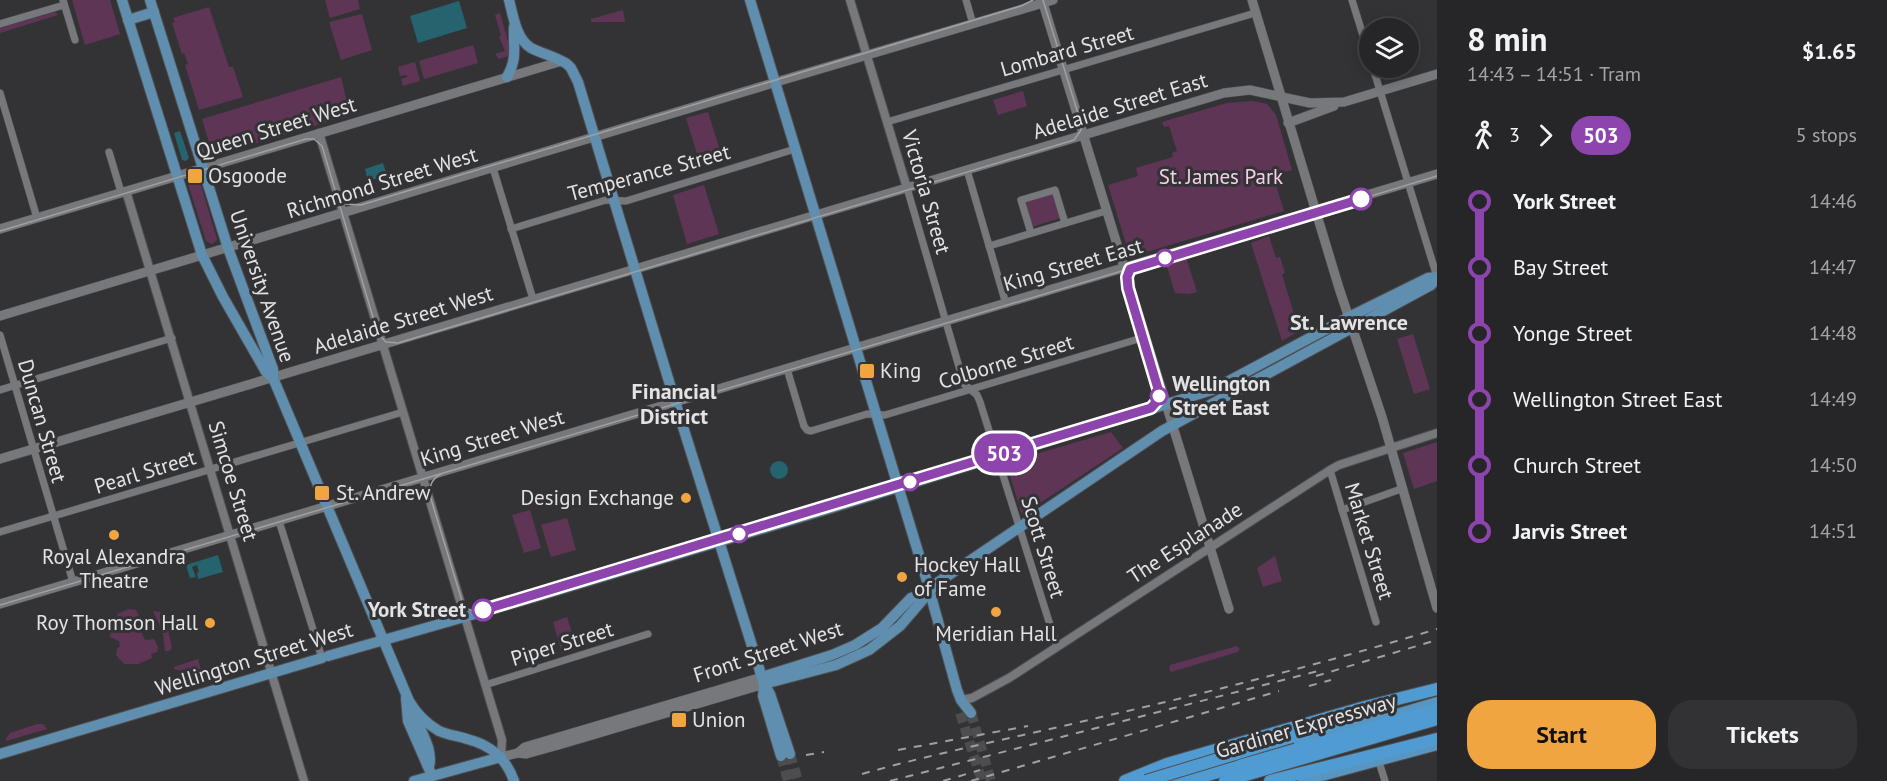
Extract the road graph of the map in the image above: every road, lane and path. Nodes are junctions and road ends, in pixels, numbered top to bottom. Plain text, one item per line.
1 (122, 0) edge
2 (150, 0) edge
3 (509, 0) edge
4 (750, 0) edge
5 (850, 0) edge
6 (966, 0) edge
7 (1252, 0) edge
8 (1352, 0) edge
9 (1046, 1) edge
10 (64, 2) edge
11 (154, 12) junction
12 (1255, 13) junction
13 (128, 20) junction
14 (515, 20) junction
15 (1359, 23) edge
16 (0, 24) edge
17 (973, 24) junction
18 (75, 40) dead end
19 (867, 55) junction
20 (562, 61) junction
21 (1063, 69) junction
22 (1437, 74) edge
23 (507, 77) junction
24 (1375, 78) edge
25 (775, 82) junction
26 (1380, 91) junction
27 (0, 93) edge
28 (1280, 96) junction
29 (1344, 102) junction
30 (887, 122) junction
31 (1288, 123) junction
32 (320, 133) junction
33 (1084, 136) junction
34 (596, 137) junction
35 (795, 149) junction
36 (109, 152) dead end
37 (202, 168) junction
38 (493, 168) junction
39 (967, 170) junction
40 (1437, 174) edge
41 (177, 176) junction
42 (1409, 183) junction
43 (908, 188) junction
44 (124, 192) junction
45 (615, 201) junction
46 (1106, 211) junction
47 (1315, 212) junction
48 (344, 213) junction
49 (815, 215) junction
50 (38, 218) junction
51 (1065, 223) junction
52 (0, 229) edge
53 (511, 229) junction
54 (1031, 233) junction
55 (989, 246) junction
56 (228, 248) junction
57 (202, 255) junction
58 (635, 269) junction
59 (1124, 269) junction
60 (151, 271) junction
61 (1437, 277) edge
62 (533, 299) junction
63 (1006, 304) junction
64 (0, 316) edge
65 (945, 321) junction
66 (1351, 321) junction
67 (0, 335) edge
68 (1144, 337) junction
69 (172, 338) junction
70 (383, 345) junction
71 (856, 348) junction
72 (787, 369) junction
73 (273, 378) junction
74 (15, 385) junction
75 (0, 390) edge
76 (971, 390) junction
77 (675, 402) junction
78 (191, 403) junction
79 (1165, 405) junction
80 (404, 412) junction
81 (876, 415) junction
82 (1171, 425) junction
83 (1437, 433) edge
84 (299, 442) junction
85 (1390, 448) junction
86 (33, 449) junction
87 (999, 457) junction
88 (0, 459) edge
89 (211, 469) junction
90 (1330, 470) junction
91 (423, 478) junction
92 (898, 487) junction
93 (1401, 489) junction
94 (327, 507) junction
95 (1342, 510) junction
96 (54, 517) junction
97 (279, 521) junction
98 (1020, 528) junction
99 (0, 532) edge
100 (230, 535) junction
101 (718, 542) junction
102 (1209, 549) junction
103 (73, 582) junction
104 (929, 590) junction
105 (0, 604) edge
106 (1437, 608) edge
107 (1229, 609) dead end
108 (465, 616) junction
109 (1376, 622) dead end
110 (648, 634) dead end
111 (382, 641) junction
112 (1057, 647) junction
113 (325, 657) junction
114 (272, 673) junction
115 (763, 681) junction
116 (485, 685) junction
117 (1435, 695) edge
118 (406, 696) junction
119 (961, 700) junction
120 (413, 708) junction
121 (1437, 709) edge
122 (965, 713) tunnel mouth
123 (1437, 720) edge
124 (1437, 733) edge
125 (1437, 739) edge
126 (1248, 740) junction
127 (1437, 746) edge
128 (1399, 748) junction
129 (0, 754) edge
130 (786, 755) tunnel mouth
131 (501, 757) junction
132 (1379, 762) junction
133 (431, 771) junction
134 (1253, 774) junction
135 (304, 781) edge
136 (414, 781) edge
137 (514, 781) edge
138 (1125, 781) edge
139 (1146, 781) edge
140 (1167, 781) edge
141 (1187, 781) edge
142 (1225, 781) edge
143 (1238, 781) edge
144 (1270, 781) edge
145 (1303, 781) edge
146 (1385, 781) edge

1 - 13 main road, University Avenue
2 - 11 main road, University Avenue
3 - 14 main road
4 - 25 main road
5 - 19 street, Victoria Street
6 - 17 street
7 - 12 main road
8 - 15 street
9 - 17 main road, Richmond Street West
9 - 21 main road
10 - 16 street
10 - 18 street
11 - 13 main road
11 - 37 main road, University Avenue
12 - 21 street, Lombard Street
12 - 28 main road
13 - 41 main road, University Avenue
14 - 20 main road
14 - 23 main road
17 - 19 main road, Richmond Street West
19 - 25 main road, Richmond Street West
19 - 30 street, Victoria Street
20 - 23 main road, Queen Street West
20 - 34 main road
21 - 30 street, Lombard Street
21 - 33 main road
22 - 26 main road, Adelaide Street East
23 - 32 main road, Queen Street West
24 - 26 street
25 - 34 main road, Richmond Street West
25 - 35 main road
26 - 29 main road, Adelaide Street East
26 - 42 street
27 - 50 street
28 - 29 main road, Adelaide Street East
28 - 31 main road
28 - 33 main road, Adelaide Street East
29 - 31 main road
30 - 43 street, Victoria Street
31 - 47 main road
32 - 37 main road, Queen Street West
32 - 48 street
33 - 39 main road, Adelaide Street East
33 - 46 main road
34 - 38 main road, Richmond Street West
34 - 45 main road
35 - 45 street, Temperance Street
35 - 49 main road
36 - 44 street, Simcoe Street
37 - 41 main road, Queen Street West
37 - 56 main road, University Avenue
38 - 48 main road, Richmond Street West
38 - 53 street
39 - 43 main road, Adelaide Street East
39 - 55 street
40 - 42 main road, King Street East
41 - 44 main road, Queen Street West
41 - 57 main road, University Avenue
42 - 47 main road, King Street East
42 - 61 street
43 - 49 main road, Adelaide Street East
43 - 65 street, Victoria Street
44 - 50 main road, Queen Street West
44 - 60 street, Simcoe Street
45 - 53 street, Temperance Street
45 - 58 main road
46 - 51 street
46 - 59 main road
47 - 59 main road, King Street East
47 - 66 main road
48 - 56 main road, Richmond Street West
48 - 70 street
49 - 58 main road, Adelaide Street West
49 - 71 main road
50 - 52 main road, Queen Street West
51 - 54 street
51 - 54 street
53 - 62 street
54 - 55 street
55 - 63 street
56 - 57 main road, Richmond Street West
56 - 73 main road, University Avenue
57 - 60 main road, Richmond Street West
57 - 73 main road, University Avenue
58 - 62 main road, Adelaide Street West
58 - 77 main road
59 - 63 main road, King Street East
59 - 68 main road
60 - 64 main road, Richmond Street West
60 - 69 street, Simcoe Street
61 - 66 main road
62 - 70 main road, Adelaide Street West
63 - 65 main road, King Street East
65 - 71 main road, King Street East
65 - 76 street, Victoria Street
66 - 79 main road
66 - 82 main road, Front Street West
66 - 85 main road
67 - 74 street, Duncan Street
68 - 76 street, Colborne Street
68 - 79 main road
69 - 74 street
69 - 78 street, Simcoe Street
70 - 73 main road, Adelaide Street West
70 - 80 street
71 - 72 main road, King Street West
71 - 81 main road
72 - 77 main road, King Street West
72 - 81 street, Colborne Street
73 - 78 main road, Adelaide Street West
73 - 84 main road, University Avenue
74 - 75 street
74 - 86 street, Duncan Street
76 - 81 street, Colborne Street
76 - 87 street, Scott Street
77 - 91 main road, King Street West
77 - 101 main road
78 - 86 main road, Adelaide Street West
78 - 89 street, Simcoe Street
79 - 82 main road
79 - 87 main road
80 - 84 street, Pearl Street
80 - 91 street
81 - 92 main road
82 - 98 main road, Front Street West
82 - 102 main road
83 - 85 street, The Esplanade
84 - 89 street, Pearl Street
84 - 94 main road, University Avenue
85 - 90 street, The Esplanade
85 - 93 main road
86 - 88 main road, Adelaide Street West
86 - 96 street, Duncan Street
87 - 92 main road
87 - 98 street, Scott Street
89 - 96 street, Pearl Street
89 - 100 street, Simcoe Street
90 - 95 street, Market Street
90 - 102 street, The Esplanade
91 - 94 main road, King Street West
91 - 108 street
92 - 101 main road, Wellington Street West
92 - 104 main road
93 - 95 street
93 - 106 main road
94 - 97 main road, King Street West
94 - 111 main road, University Avenue
95 - 109 street, Market Street
96 - 99 street, Pearl Street
96 - 103 street, Duncan Street
97 - 100 main road, King Street West
97 - 113 street
98 - 104 main road, Front Street West
98 - 112 street, Scott Street
100 - 103 main road, King Street West
100 - 114 street, Simcoe Street
101 - 108 main road, Wellington Street West
101 - 115 main road
102 - 107 main road
102 - 112 street, The Esplanade
103 - 105 main road, King Street West
104 - 115 main road, Front Street West
104 - 119 main road
108 - 111 main road, Wellington Street West
108 - 116 street
110 - 116 street, Piper Street
111 - 113 main road, Wellington Street West
111 - 118 main road, University Avenue
112 - 119 street, The Esplanade
113 - 114 main road, Wellington Street West
114 - 129 main road, Wellington Street West
114 - 135 street, Simcoe Street
115 - 130 main road
115 - 131 main road, Front Street West
116 - 131 street
117 - 126 highway
117 - 139 highway, bridge
117 - 140 highway
118 - 120 main road, University Avenue
118 - 133 main road
119 - 122 main road
120 - 131 main road, University Avenue
120 - 133 main road
121 - 141 highway, Gardiner Expressway
123 - 134 highway, Gardiner Expressway
124 - 128 highway
125 - 128 highway
126 - 138 highway
126 - 140 highway
127 - 132 highway
128 - 144 highway
131 - 133 main road, Front Street West
131 - 137 main road
132 - 145 highway
132 - 146 street
133 - 136 main road, Front Street West
134 - 142 highway, Gardiner Expressway
134 - 143 highway

